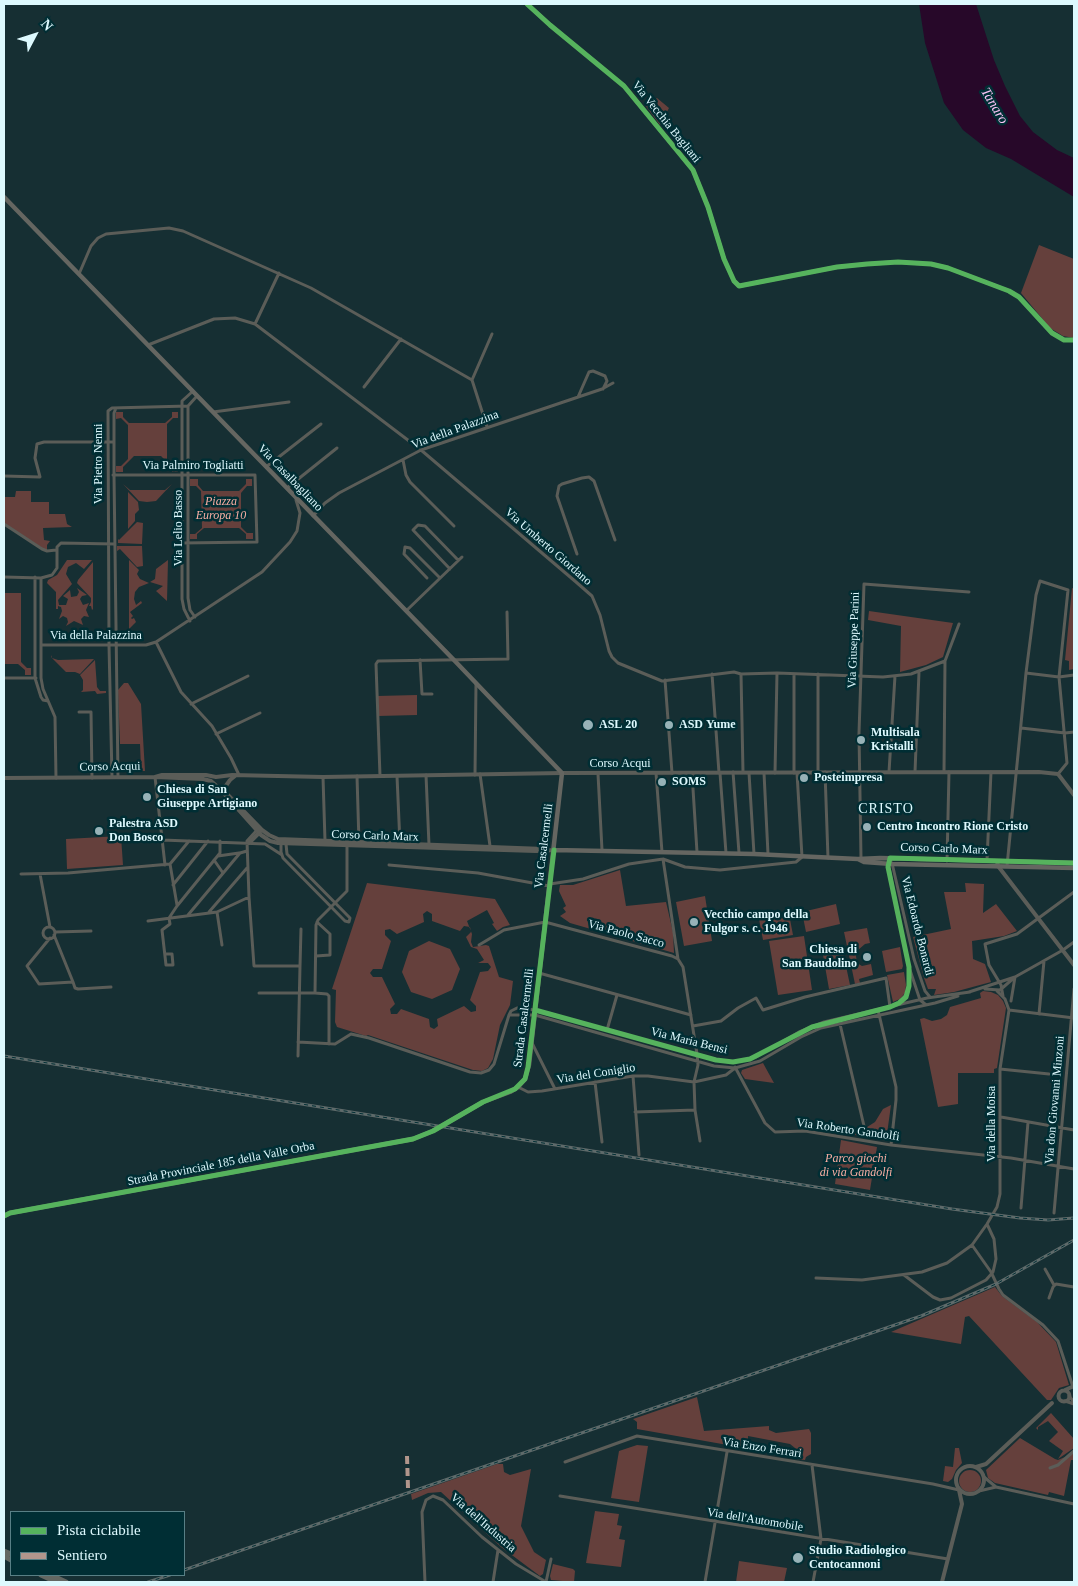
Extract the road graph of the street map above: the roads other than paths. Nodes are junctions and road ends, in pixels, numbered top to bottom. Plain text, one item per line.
1 (527, 4) edge
2 (4, 197) edge
3 (279, 273) junction
4 (79, 274) junction
5 (256, 324) junction
6 (492, 334) dead end
7 (401, 339) junction
8 (1074, 340) edge
9 (147, 345) junction
10 (472, 380) junction
11 (613, 383) dead end
12 (364, 387) dead end
13 (602, 389) junction
14 (192, 392) junction
15 (197, 396) junction
16 (578, 397) junction
17 (289, 402) dead end
18 (182, 406) junction
19 (188, 406) junction
20 (117, 408) junction
21 (212, 412) junction
22 (321, 424) dead end
23 (487, 427) junction
24 (108, 441) junction
25 (114, 442) junction
26 (337, 448) dead end
27 (421, 450) junction
28 (402, 460) junction
29 (265, 467) junction
30 (108, 475) junction
31 (114, 475) junction
32 (182, 475) junction
33 (187, 475) junction
34 (4, 476) edge
35 (286, 488) junction
36 (294, 497) junction
37 (307, 510) junction
38 (300, 513) junction
39 (313, 516) junction
40 (4, 524) edge
41 (454, 526) dead end
42 (615, 540) dead end
43 (182, 543) junction
44 (188, 543) junction
45 (109, 544) junction
46 (114, 544) junction
47 (56, 550) junction
48 (577, 554) dead end
49 (462, 557) dead end
50 (458, 560) junction
51 (450, 568) junction
52 (4, 577) edge
53 (35, 578) junction
54 (41, 578) junction
55 (427, 578) dead end
56 (440, 578) junction
57 (969, 592) dead end
58 (406, 611) junction
59 (507, 612) dead end
60 (195, 617) junction
61 (190, 621) junction
62 (959, 624) dead end
63 (156, 642) junction
64 (41, 645) junction
65 (109, 645) junction
66 (115, 645) junction
67 (453, 659) junction
68 (420, 660) junction
69 (945, 661) junction
70 (919, 672) junction
71 (777, 673) junction
72 (712, 674) junction
73 (741, 674) junction
74 (794, 674) junction
75 (818, 674) junction
76 (1026, 674) junction
77 (1074, 675) edge
78 (248, 676) dead end
79 (861, 676) junction
80 (895, 676) junction
81 (1058, 677) junction
82 (4, 678) edge
83 (35, 678) junction
84 (41, 678) junction
85 (665, 680) junction
86 (476, 682) junction
87 (432, 694) dead end
88 (48, 701) junction
89 (191, 704) junction
90 (79, 712) dead end
91 (260, 713) dead end
92 (1021, 728) junction
93 (1074, 732) edge
94 (1064, 733) junction
95 (216, 734) junction
96 (720, 772) junction
97 (733, 772) junction
98 (743, 772) junction
99 (749, 772) junction
100 (818, 772) junction
101 (825, 772) junction
102 (858, 772) junction
103 (889, 772) junction
104 (915, 772) junction
105 (944, 772) junction
106 (950, 772) junction
107 (991, 772) junction
108 (1016, 772) junction
109 (656, 773) junction
110 (672, 773) junction
111 (692, 773) junction
112 (764, 773) junction
113 (775, 773) junction
114 (796, 773) junction
115 (478, 774) junction
116 (562, 774) junction
117 (598, 774) junction
118 (1058, 774) junction
119 (239, 775) junction
120 (426, 775) junction
121 (357, 776) junction
122 (380, 776) junction
123 (398, 776) junction
124 (112, 777) junction
125 (118, 777) junction
126 (155, 777) junction
127 (221, 777) junction
128 (323, 777) junction
129 (4, 778) edge
130 (56, 778) junction
131 (92, 778) junction
132 (215, 784) junction
133 (226, 785) junction
134 (219, 788) junction
135 (1074, 794) edge
136 (260, 831) junction
137 (162, 840) junction
138 (190, 841) junction
139 (209, 841) junction
140 (220, 841) junction
141 (325, 842) junction
142 (248, 843) junction
143 (283, 843) junction
144 (359, 843) junction
145 (400, 844) junction
146 (347, 845) junction
147 (429, 845) junction
148 (490, 846) junction
149 (554, 850) junction
150 (602, 850) junction
151 (247, 851) junction
152 (662, 852) junction
153 (697, 852) junction
154 (240, 853) junction
155 (726, 853) junction
156 (282, 854) junction
157 (739, 854) junction
158 (754, 854) junction
159 (768, 854) junction
160 (217, 856) junction
161 (802, 856) junction
162 (663, 858) junction
163 (828, 858) junction
164 (890, 858) junction
165 (860, 859) junction
166 (947, 859) junction
167 (214, 860) junction
168 (987, 860) junction
169 (1074, 863) edge
170 (170, 864) junction
171 (890, 864) junction
172 (997, 864) junction
173 (1007, 864) junction
174 (165, 865) junction
175 (389, 865) dead end
176 (947, 865) junction
177 (248, 867) junction
178 (1074, 868) edge
179 (223, 873) junction
180 (22, 874) dead end
181 (40, 874) junction
182 (173, 884) junction
183 (550, 885) junction
184 (1074, 892) edge
185 (249, 897) junction
186 (336, 903) junction
187 (177, 906) junction
188 (332, 907) junction
189 (217, 912) junction
190 (209, 913) junction
191 (188, 916) junction
192 (169, 918) junction
193 (1039, 919) junction
194 (148, 921) dead end
195 (317, 922) junction
196 (545, 922) junction
197 (50, 927) junction
198 (300, 929) dead end
199 (91, 931) dead end
200 (54, 934) junction
201 (50, 938) junction
202 (1074, 942) edge
203 (222, 945) dead end
204 (479, 945) dead end
205 (1063, 950) junction
206 (165, 954) dead end
207 (316, 956) junction
208 (678, 959) junction
209 (1044, 961) junction
210 (1074, 965) edge
211 (300, 966) junction
212 (908, 967) junction
213 (539, 973) junction
214 (1016, 977) junction
215 (73, 982) junction
216 (996, 983) junction
217 (111, 987) dead end
218 (984, 988) junction
219 (1002, 988) junction
220 (1074, 989) edge
221 (996, 990) junction
222 (970, 992) junction
223 (300, 993) junction
224 (315, 993) junction
225 (259, 994) dead end
226 (617, 995) junction
227 (1003, 997) junction
228 (929, 998) junction
229 (920, 1000) junction
230 (1011, 1001) dead end
231 (925, 1004) junction
232 (890, 1006) junction
233 (878, 1010) junction
234 (1009, 1010) junction
235 (535, 1013) junction
236 (1039, 1014) junction
237 (691, 1015) junction
238 (879, 1015) junction
239 (1073, 1018) edge
240 (840, 1024) junction
241 (693, 1026) junction
242 (608, 1030) junction
243 (298, 1042) junction
244 (531, 1043) junction
245 (329, 1044) junction
246 (697, 1054) junction
247 (298, 1056) dead end
248 (698, 1061) junction
249 (733, 1062) junction
250 (735, 1068) junction
251 (1000, 1069) junction
252 (1049, 1074) dead end
253 (633, 1076) junction
254 (595, 1082) junction
255 (694, 1082) junction
256 (518, 1087) junction
257 (554, 1090) junction
258 (695, 1110) junction
259 (635, 1112) junction
260 (1001, 1117) junction
261 (1028, 1122) junction
262 (864, 1126) dead end
263 (1062, 1128) junction
264 (1074, 1130) edge
265 (700, 1141) dead end
266 (602, 1142) dead end
267 (891, 1145) junction
268 (640, 1155) dead end
269 (1001, 1157) junction
270 (1026, 1161) junction
271 (1058, 1166) junction
272 (1074, 1169) edge
273 (1021, 1208) dead end
274 (1054, 1213) dead end
275 (4, 1216) edge
276 (987, 1224) junction
277 (972, 1245) junction
278 (1045, 1269) dead end
279 (992, 1274) junction
280 (904, 1275) junction
281 (816, 1278) dead end
282 (1054, 1285) junction
283 (1074, 1287) edge
284 (1050, 1298) dead end
285 (1074, 1387) edge
286 (1066, 1390) junction
287 (1058, 1395) junction
288 (1069, 1396) junction
289 (1064, 1401) junction
290 (1052, 1403) junction
291 (1074, 1403) edge
292 (1074, 1451) edge
293 (727, 1452) junction
294 (565, 1462) dead end
295 (986, 1464) junction
296 (812, 1465) junction
297 (976, 1468) junction
298 (1050, 1468) dead end
299 (983, 1476) junction
300 (996, 1487) junction
301 (959, 1490) junction
302 (980, 1491) junction
303 (972, 1494) junction
304 (560, 1496) dead end
305 (962, 1504) junction
306 (1074, 1504) edge
307 (716, 1522) junction
308 (821, 1539) junction
309 (498, 1550) junction
310 (551, 1558) dead end
311 (948, 1559) junction
312 (43, 1576) edge
313 (53, 1576) edge
314 (56, 1582) edge
315 (66, 1582) edge
316 (424, 1582) edge
317 (493, 1582) edge
318 (546, 1582) edge
319 (705, 1582) edge
320 (813, 1582) edge
321 (942, 1582) edge

1 - 8 street, Via Vecchia Bagliani
2 - 4 main road, Via Casalbagliano
3 - 4 street
3 - 5 street
3 - 7 street
4 - 9 main road, Via Casalbagliano
5 - 9 street, Via Umberto Giordano
5 - 27 street, Via Umberto Giordano
6 - 10 street
7 - 10 street
7 - 12 street
9 - 14 main road, Via Casalbagliano
10 - 23 street
11 - 13 street, Via della Palazzina
13 - 16 street, Via della Palazzina
13 - 16 street
14 - 15 main road, Via Casalbagliano
14 - 18 street
15 - 19 street
15 - 21 main road, Via Casalbagliano
16 - 23 street, Via della Palazzina
17 - 21 street
18 - 19 street
18 - 20 street
18 - 32 street
19 - 33 street, Via Lelio Basso
20 - 24 street, Via Pietro Nenni
20 - 25 street, Via Pietro Nenni
21 - 29 main road, Via Casalbagliano
22 - 29 street
23 - 27 street, Via della Palazzina
24 - 25 street
24 - 30 street, Via Pietro Nenni
24 - 34 street
25 - 31 street, Via Pietro Nenni
26 - 35 street
27 - 28 street, Via della Palazzina
27 - 85 street, Via Umberto Giordano
28 - 39 street, Via della Palazzina
28 - 41 street
29 - 35 main road, Via Casalbagliano
30 - 31 street, Via Palmiro Togliatti
30 - 45 street, Via Pietro Nenni
31 - 32 street, Via Palmiro Togliatti
31 - 46 street, Via Pietro Nenni
32 - 33 street, Via Palmiro Togliatti
32 - 43 street
33 - 44 street, Via Lelio Basso
33 - 44 street, Via Palmiro Togliatti
35 - 36 main road, Via Casalbagliano
36 - 37 main road, Via Casalbagliano
36 - 38 street
37 - 38 street
37 - 39 main road, Via Casalbagliano
38 - 60 street, Via della Palazzina
39 - 58 main road, Via Casalbagliano
40 - 47 street
42 - 48 street, Via Umberto Giordano
43 - 44 street, Via Palmiro Togliatti
43 - 61 street
44 - 60 street, Via Lelio Basso
45 - 46 street
45 - 47 street
45 - 65 street, Via Pietro Nenni
46 - 66 street, Via Pietro Nenni
47 - 54 street
49 - 50 street
50 - 51 street
50 - 51 street
51 - 56 street
52 - 53 street
53 - 54 street
53 - 83 street
54 - 64 street
55 - 56 street
56 - 58 street
57 - 79 street, Via Giuseppe Parini
58 - 67 main road, Via Casalbagliano
59 - 67 street
60 - 61 street, Via della Palazzina
61 - 63 street, Via della Palazzina
62 - 69 street
63 - 66 street, Via della Palazzina
63 - 89 street
64 - 65 street, Via della Palazzina
64 - 84 street
65 - 66 street, Via della Palazzina
65 - 124 street, Via Pietro Nenni
66 - 125 street, Via Pietro Nenni
67 - 68 street
67 - 86 main road, Via Casalbagliano
68 - 87 street
68 - 122 street
69 - 70 street, Via Umberto Giordano
69 - 105 street
70 - 80 street, Via Umberto Giordano
70 - 104 street
71 - 73 street, Via Umberto Giordano
71 - 74 street, Via Umberto Giordano
71 - 113 street
72 - 73 street, Via Umberto Giordano
72 - 85 street, Via Umberto Giordano
72 - 96 street
73 - 98 street
74 - 75 street, Via Umberto Giordano
74 - 114 street
75 - 79 street, Via Umberto Giordano
75 - 100 street
76 - 81 street
76 - 81 street
76 - 92 street
77 - 81 street
78 - 89 street
79 - 80 street, Via Umberto Giordano
79 - 102 street, Via Giuseppe Parini
80 - 103 street
81 - 94 street
82 - 83 street
83 - 84 street
83 - 88 street
84 - 88 street
85 - 110 street
86 - 115 street
86 - 116 main road, Via Casalbagliano
88 - 130 street
89 - 95 street
90 - 131 street
91 - 95 street
92 - 94 street
92 - 108 street
93 - 94 street
94 - 118 street
95 - 119 street
96 - 97 street, Corso Acqui
96 - 111 street, Corso Acqui
96 - 155 street
97 - 98 street, Corso Acqui
97 - 157 street
98 - 99 street, Corso Acqui
99 - 112 street, Corso Acqui
99 - 158 street
100 - 101 street, Corso Acqui
100 - 114 street, Corso Acqui
101 - 102 street, Corso Acqui
101 - 163 street
102 - 103 street, Corso Acqui
102 - 165 street, Via Giuseppe Parini
103 - 104 street, Corso Acqui
104 - 105 street, Corso Acqui
105 - 106 street, Corso Acqui
106 - 107 street, Corso Acqui
106 - 166 street
107 - 108 street, Corso Acqui
107 - 168 street
108 - 118 street, Corso Acqui
108 - 173 street
109 - 110 street, Corso Acqui
109 - 117 street, Corso Acqui
109 - 152 street
110 - 111 street, Corso Acqui
111 - 153 street
112 - 113 street, Corso Acqui
112 - 159 street
113 - 114 street, Corso Acqui
114 - 161 street
115 - 116 street, Corso Acqui
115 - 120 street, Corso Acqui
115 - 148 street
116 - 117 street, Corso Acqui
116 - 149 main road, Via Casalcermelli
117 - 150 street
118 - 135 street
119 - 127 street, Corso Acqui
119 - 128 street, Corso Acqui
119 - 133 street
120 - 123 street, Corso Acqui
120 - 147 street
121 - 122 street, Corso Acqui
121 - 128 street, Corso Acqui
121 - 144 street
122 - 123 street, Corso Acqui
123 - 145 street
124 - 125 street, Corso Acqui
124 - 131 street, Corso Acqui
125 - 126 street, Corso Acqui
126 - 127 street, Corso Acqui
126 - 132 street, Corso Acqui
126 - 137 street
127 - 132 street
127 - 133 street, Corso Carlo Marx
128 - 141 street
129 - 130 street, Corso Acqui
130 - 131 street, Corso Acqui
132 - 134 street, Corso Carlo Marx
133 - 134 street
133 - 136 street, Corso Carlo Marx
134 - 136 street, Corso Carlo Marx
136 - 142 street
136 - 143 street, Corso Carlo Marx
137 - 138 street
137 - 174 street
138 - 139 street
138 - 170 street
139 - 140 street
139 - 182 street
140 - 142 street
140 - 160 street
141 - 143 street, Corso Carlo Marx
141 - 144 street, Corso Carlo Marx
142 - 151 street
142 - 156 street
143 - 146 street, Corso Carlo Marx
143 - 156 street
143 - 186 street
144 - 145 street, Corso Carlo Marx
145 - 147 street, Corso Carlo Marx
146 - 149 street, Corso Carlo Marx
146 - 186 street
147 - 148 street, Corso Carlo Marx
148 - 149 street, Corso Carlo Marx
149 - 150 main road, Corso Carlo Marx
149 - 183 main road, Via Casalcermelli
150 - 152 main road, Corso Carlo Marx
151 - 154 street
151 - 177 street
152 - 153 main road, Corso Carlo Marx
153 - 155 main road, Corso Carlo Marx
154 - 160 street
154 - 179 street
155 - 157 main road, Corso Carlo Marx
156 - 188 street
157 - 158 main road, Corso Carlo Marx
158 - 159 main road, Corso Carlo Marx
159 - 161 main road, Corso Carlo Marx
160 - 167 street
161 - 162 street
161 - 163 main road, Corso Carlo Marx
162 - 183 street
162 - 208 street
163 - 165 main road, Corso Carlo Marx
164 - 165 main road, Corso Carlo Marx
164 - 166 main road, Corso Carlo Marx
164 - 171 street, Via Edoardo Bonardi
165 - 171 main road, Corso Carlo Marx
166 - 168 main road, Corso Carlo Marx
166 - 176 street
167 - 179 street
167 - 187 street
168 - 172 main road, Corso Carlo Marx
169 - 173 main road
170 - 174 street
170 - 182 street
171 - 176 main road, Corso Carlo Marx
171 - 212 street, Via Edoardo Bonardi
171 - 228 street, Via Edoardo Bonardi
172 - 173 main road
172 - 176 main road, Corso Carlo Marx
172 - 193 street
173 - 178 main road
174 - 181 street
175 - 183 street
177 - 185 street
177 - 190 street
179 - 191 street
180 - 181 street
181 - 197 street
182 - 187 street
183 - 196 main road, Via Casalcermelli
184 - 193 street
185 - 189 street
185 - 211 street
186 - 188 street
186 - 188 street
187 - 192 street
188 - 195 street
189 - 190 street
189 - 203 street
190 - 191 street
191 - 192 street
192 - 194 street
192 - 206 street
193 - 205 street
193 - 216 street
195 - 207 street
195 - 207 street
196 - 204 street, Via Paolo Sacco
196 - 208 street, Via Paolo Sacco
196 - 213 main road, Strada Casalcermelli
197 - 200 street
197 - 201 street
198 - 211 street
199 - 200 street
200 - 201 street
200 - 215 street
201 - 215 street
202 - 205 street
205 - 209 street
205 - 210 street
207 - 224 street
208 - 237 street, Via Paolo Sacco
209 - 214 street
209 - 236 street
211 - 223 street
212 - 229 street, Via Edoardo Bonardi
212 - 232 street, Via Edoardo Bonardi
213 - 226 street
213 - 235 main road, Strada Casalcermelli
214 - 216 street
214 - 219 street
214 - 230 street
215 - 217 street
216 - 218 street
216 - 219 street
216 - 221 street
218 - 221 street
218 - 222 street
219 - 221 street
219 - 227 street
220 - 239 street, Via don Giovanni Minzoni
221 - 227 street
222 - 228 street, Via Maria Bensi
222 - 231 street, Via Maria Bensi
223 - 224 street
223 - 225 street
223 - 243 street
224 - 245 street
226 - 237 street
226 - 242 street
227 - 234 street
228 - 229 street, Via Maria Bensi
228 - 231 street
229 - 231 street
229 - 232 street, Via Maria Bensi
231 - 238 street, Via Maria Bensi
232 - 233 street, Via Maria Bensi
232 - 241 street
233 - 238 street
233 - 249 street, Via Maria Bensi
234 - 236 street
234 - 251 street, Via della Moisa
235 - 242 street, Via Maria Bensi
235 - 244 main road, Strada Casalcermelli
235 - 245 street, Via Maria Bensi
235 - 248 street, Via Maria Bensi
236 - 239 street
237 - 241 street, Via Paolo Sacco
238 - 240 street, Via Maria Bensi
238 - 267 street
239 - 263 street, Via don Giovanni Minzoni
240 - 250 street, Via Maria Bensi
240 - 262 street
241 - 246 street, Via Paolo Sacco
242 - 246 street, Via Maria Bensi
243 - 245 street, Via Maria Bensi
243 - 247 street
244 - 256 main road, Strada Casalcermelli
244 - 257 street, Strada Casalcermelli
246 - 248 street, Via Paolo Sacco
246 - 249 street, Via Maria Bensi
248 - 250 street, Via Maria Bensi
248 - 255 street, Via Paolo Sacco
249 - 250 street, Via Roberto Gandolfi
250 - 255 street, Via del Coniglio
250 - 267 street, Via Roberto Gandolfi
251 - 252 street
251 - 260 street, Via della Moisa
253 - 254 street, Via del Coniglio
253 - 255 street, Via del Coniglio
253 - 259 street
254 - 257 street, Via del Coniglio
254 - 266 street
255 - 258 street, Via Paolo Sacco
256 - 257 street, Via del Coniglio
256 - 275 main road, Strada Provinciale 185 della Valle Orba
258 - 259 street
258 - 265 street, Via Paolo Sacco
259 - 268 street
260 - 261 street
260 - 269 street, Via della Moisa
261 - 263 street
261 - 270 street
263 - 264 street
263 - 271 street, Via don Giovanni Minzoni
267 - 269 street, Via Roberto Gandolfi
269 - 270 street, Via Roberto Gandolfi
269 - 276 street, Via della Moisa
270 - 271 street, Via Roberto Gandolfi
270 - 273 street
271 - 272 street, Via Roberto Gandolfi
271 - 274 street, Via don Giovanni Minzoni
276 - 277 street, Via della Moisa
276 - 279 street
277 - 279 street
277 - 280 street, Via della Moisa
278 - 282 street
279 - 280 street
279 - 285 street
280 - 281 street, Via della Moisa
282 - 283 street
282 - 284 street
285 - 286 street
285 - 288 street
286 - 287 street
286 - 288 street
287 - 289 street
287 - 290 street
288 - 289 street
288 - 291 street
289 - 290 street
289 - 291 street
290 - 295 street
292 - 298 street
293 - 294 street, Via Enzo Ferrari
293 - 296 street, Via Enzo Ferrari
293 - 307 street
295 - 297 street
295 - 299 street
296 - 301 street, Via Enzo Ferrari
296 - 308 street
297 - 299 street
297 - 301 street
299 - 300 street
299 - 302 street
300 - 302 street
300 - 306 street
301 - 303 street
301 - 305 street
302 - 303 street
303 - 305 street
304 - 307 street, Via dell'Automobile
305 - 311 street
307 - 308 street, Via dell'Automobile
307 - 319 street
308 - 311 street, Via dell'Automobile
308 - 320 street
309 - 316 street, Via dell'Industria
309 - 317 street
309 - 318 street, Via dell'Industria
310 - 318 street
311 - 321 street
312 - 314 highway
313 - 315 highway

